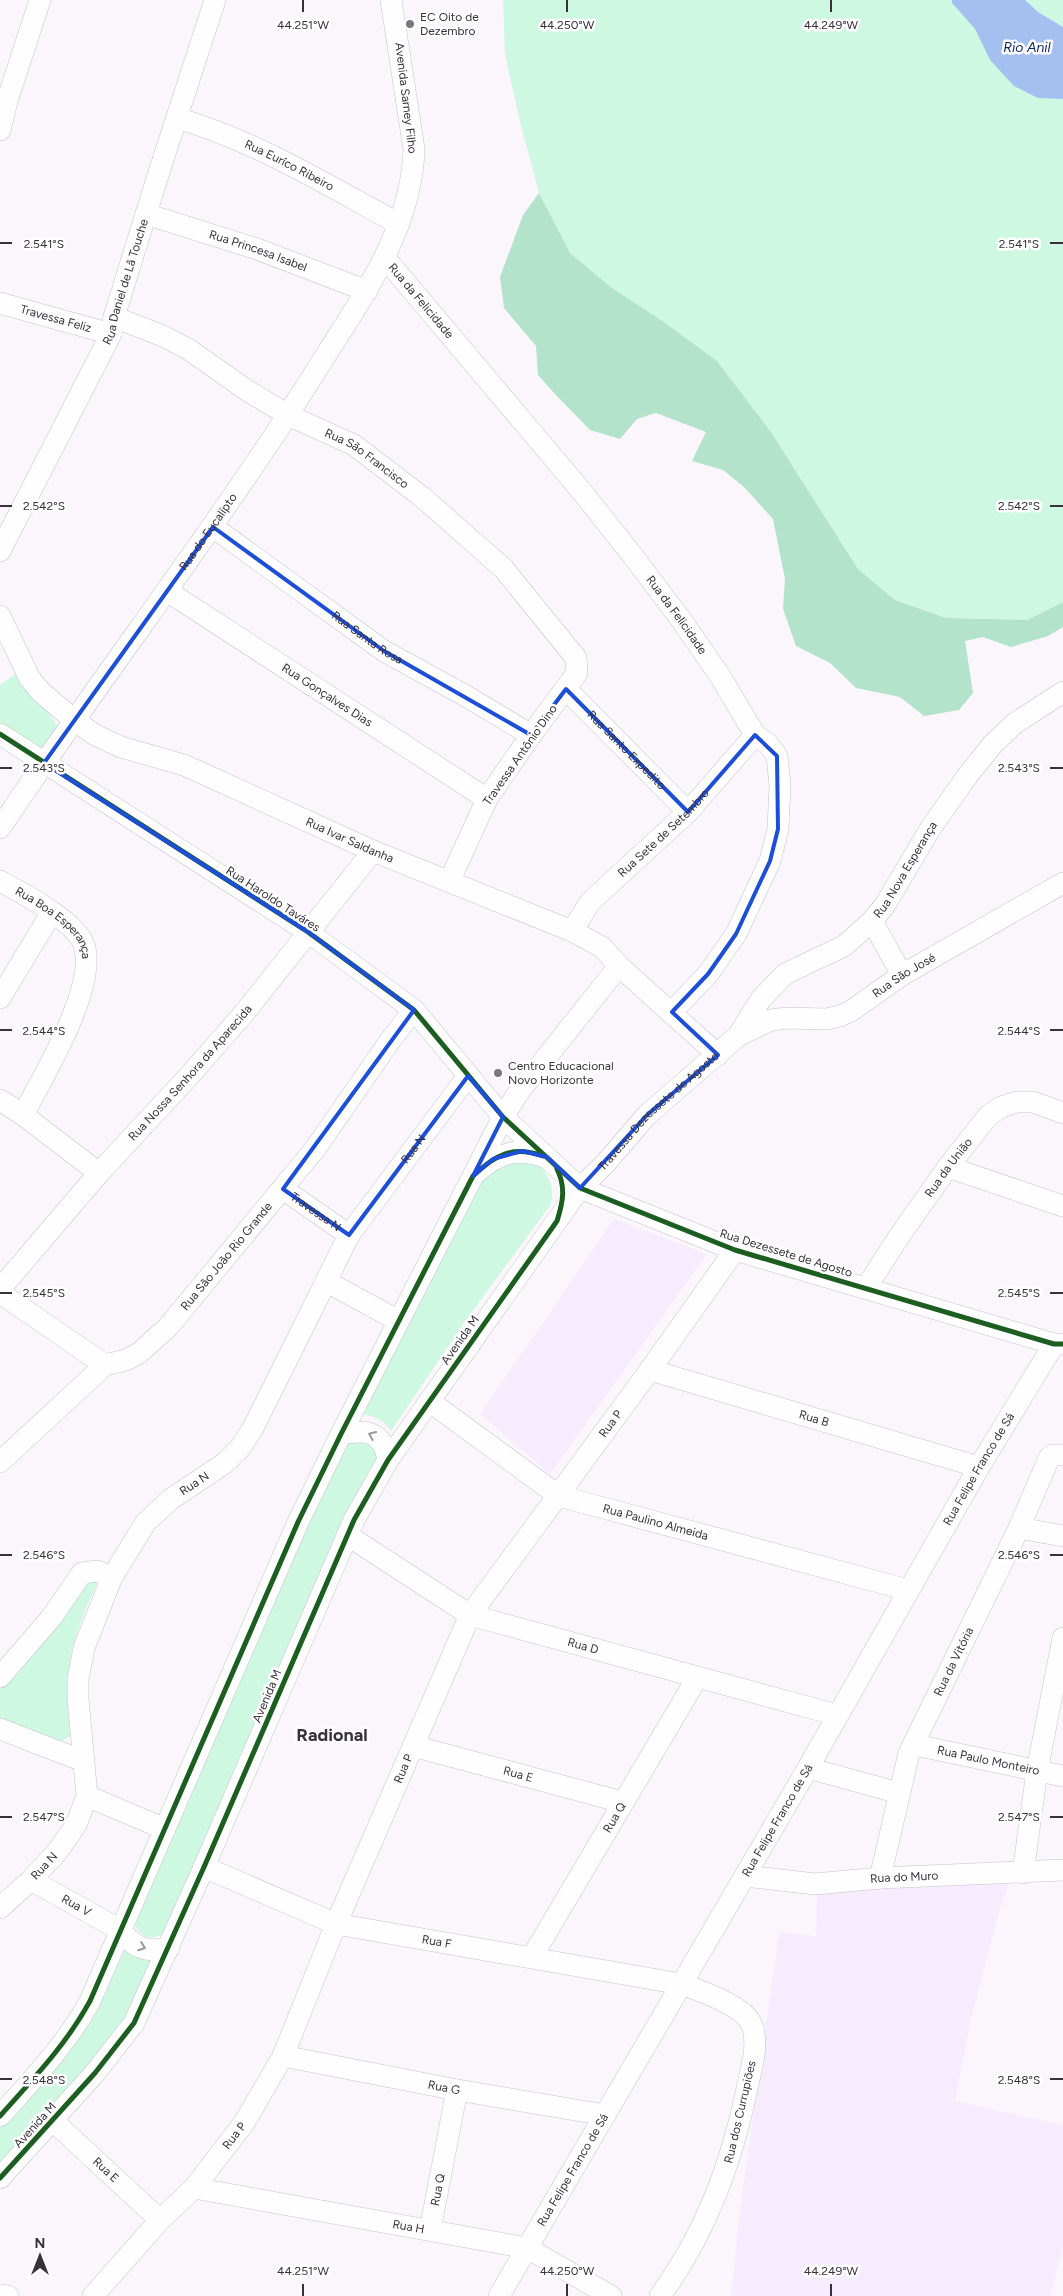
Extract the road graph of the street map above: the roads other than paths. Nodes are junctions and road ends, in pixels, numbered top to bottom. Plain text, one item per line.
1 (40, 0) edge
2 (391, 0) edge
3 (211, 2) edge
4 (177, 118) junction
5 (0, 130) edge
6 (146, 214) junction
7 (398, 224) junction
8 (385, 258) junction
9 (367, 291) junction
10 (0, 302) edge
11 (113, 325) junction
12 (288, 415) junction
13 (213, 527) junction
14 (0, 551) edge
15 (167, 591) junction
16 (0, 616) edge
17 (576, 658) joint
18 (566, 689) junction
19 (1063, 692) edge
20 (74, 720) junction
21 (0, 734) edge
22 (531, 735) junction
23 (755, 735) junction
24 (44, 763) junction
25 (487, 799) junction
26 (688, 812) junction
27 (0, 828) edge
28 (373, 851) junction
29 (0, 881) edge
30 (449, 882) junction
31 (1063, 883) edge
32 (52, 912) junction
33 (872, 921) junction
34 (572, 931) junction
35 (308, 932) junction
36 (619, 966) junction
37 (902, 975) junction
38 (0, 998) edge
39 (414, 1010) junction
40 (672, 1012) junction
41 (738, 1036) junction
42 (718, 1055) junction
43 (468, 1076) junction
44 (0, 1100) edge
45 (1063, 1113) edge
46 (23, 1115) junction
47 (503, 1117) junction
48 (551, 1161) junction
49 (948, 1167) junction
50 (99, 1173) junction
51 (473, 1176) junction
52 (580, 1188) junction
53 (283, 1189) junction
54 (1063, 1206) edge
55 (556, 1221) junction
56 (349, 1234) junction
57 (735, 1250) junction
58 (326, 1282) junction
59 (866, 1288) junction
60 (0, 1289) edge
61 (0, 1293) edge
62 (399, 1321) junction
63 (1059, 1344) edge
64 (105, 1365) junction
65 (650, 1370) junction
66 (429, 1401) junction
67 (341, 1434) junction
68 (1058, 1455) edge
69 (388, 1460) junction
70 (0, 1462) edge
71 (979, 1467) junction
72 (559, 1496) junction
73 (1019, 1528) junction
74 (347, 1535) junction
75 (1063, 1536) edge
76 (112, 1577) junction
77 (908, 1590) junction
78 (470, 1615) junction
79 (1063, 1638) edge
80 (0, 1677) edge
81 (697, 1678) junction
82 (837, 1715) junction
83 (0, 1729) edge
84 (915, 1745) junction
85 (413, 1746) junction
86 (83, 1761) junction
87 (808, 1768) junction
88 (1037, 1771) junction
89 (1063, 1776) edge
90 (899, 1793) junction
91 (87, 1796) junction
92 (622, 1802) junction
93 (165, 1829) junction
94 (204, 1867) junction
95 (1063, 1870) edge
96 (1023, 1873) junction
97 (745, 1876) junction
98 (880, 1878) junction
99 (31, 1880) junction
100 (0, 1908) edge
101 (336, 1924) junction
102 (122, 1931) junction
103 (168, 1948) junction
104 (532, 1957) junction
105 (680, 1984) junction
106 (283, 2056) junction
107 (457, 2090) junction
108 (605, 2115) junction
109 (0, 2116) edge
110 (53, 2121) junction
111 (0, 2178) edge
112 (194, 2188) junction
113 (160, 2220) junction
114 (430, 2230) junction
115 (527, 2248) junction
116 (586, 2290) edge
117 (0, 2295) edge
118 (8, 2296) edge
119 (93, 2296) edge
120 (499, 2296) edge
121 (611, 2296) edge
122 (660, 2296) edge

1 - 5 street
2 - 7 street, Avenida Sarney Filho
3 - 4 street, Rua Daniel de Lã Touche
4 - 6 street, Rua Daniel de Lã Touche
4 - 7 street, Rua Euríco Ribeiro
6 - 9 street, Rua Princesa Isabel
6 - 11 street, Rua Daniel de Lã Touche
7 - 8 street, Rua do Eucalípto
8 - 9 street, Rua do Eucalípto
8 - 23 street, Rua da Felicidade
9 - 12 street, Rua do Eucalípto
10 - 11 street, Travessa Feliz
11 - 12 street, Rua São Francisco
11 - 14 street, Rua Daniel de Lã Touche
12 - 13 street, Rua do Eucalípto
12 - 17 street, Rua São Francisco
13 - 15 street, Rua do Eucalípto
13 - 22 street, Rua Santa Rosa
15 - 20 street, Rua do Eucalípto
15 - 25 street, Rua Gonçalves Dias
16 - 20 street, Rua Ivar Saldanha
17 - 18 street, Travessa Antônio Dino
18 - 22 street, Travessa Antônio Dino
18 - 26 street, Rua Santo Expedito
19 - 33 street, Rua Nova Esperança
20 - 24 street, Rua do Eucalípto
20 - 28 street, Rua Ivar Saldanha
21 - 24 street, Rua Haroldo Taváres
22 - 25 street, Travessa Antônio Dino
23 - 26 street, Rua Sete de Setembro
23 - 40 street, Rua da Felicidade
24 - 27 street, Rua do Eucalípto
24 - 35 street, Rua Haroldo Taváres
25 - 30 street, Travessa Antônio Dino
26 - 34 street, Rua Sete de Setembro
28 - 30 street, Rua Ivar Saldanha
28 - 35 street, Rua Nossa Senhora da Aparecida
29 - 32 street, Rua Boa Esperança
30 - 34 street, Rua Ivar Saldanha
31 - 37 street, Rua São José
32 - 38 street
32 - 46 street, Rua Boa Esperança
33 - 37 street
33 - 41 street, Rua Nova Esperança
34 - 36 street, Rua Ivar Saldanha
35 - 39 street, Rua Haroldo Taváres
35 - 50 street, Rua Nossa Senhora da Aparecida
36 - 40 street, Rua Ivar Saldanha
36 - 47 street
37 - 41 street, Rua São José
39 - 43 street, Rua Haroldo Taváres
39 - 53 street, Rua São João Rio Grande
40 - 42 street, Rua Ivar Saldanha
41 - 42 street, Travessa Dezessete de Agosto
42 - 52 street, Travessa Dezessete de Agosto
43 - 47 street, Rua Haroldo Taváres
43 - 56 street, Rua N
44 - 46 street
45 - 49 street, Rua da União
46 - 50 street
47 - 48 street, Rua Dezessete de Agosto
47 - 51 street
48 - 51 street
48 - 52 street, Rua Dezessete de Agosto
48 - 55 street
49 - 54 street
49 - 59 street, Rua da União
50 - 60 street, Rua Nossa Senhora da Aparecida
51 - 62 street
52 - 55 street, Avenida M
52 - 57 street, Rua Dezessete de Agosto
53 - 56 street, Travessa N
53 - 64 street, Rua São João Rio Grande
55 - 66 street, Avenida M
56 - 58 street, Rua N
57 - 59 street, Rua Dezessete de Agosto
57 - 65 street, Rua P
58 - 62 street
58 - 76 street, Rua N
59 - 63 street, Rua Dezessete de Agosto
61 - 64 street
62 - 67 street
63 - 71 street, Rua Felipe Franco de Sá
64 - 70 street, Rua São João Rio Grande
65 - 71 street, Rua B
65 - 72 street, Rua P
66 - 69 street, Avenida M
66 - 72 street, Rua Paulino Almeida
69 -> 67 street
67 - 93 street
68 - 73 street, Rua da Vitória
69 - 74 street, Avenida M
71 - 77 street, Rua Felipe Franco de Sá
72 - 77 street, Rua Paulino Almeida
72 - 78 street, Rua P
73 - 75 street
73 - 84 street, Rua da Vitória
74 - 78 street, Rua D
74 - 94 street, Avenida M
76 - 80 street
76 - 86 street, Rua N
77 - 82 street, Rua Felipe Franco de Sá
78 - 81 street, Rua D
78 - 85 street, Rua P
79 - 88 street
81 - 82 street, Rua D
81 - 92 street, Rua Q
82 - 87 street, Rua Felipe Franco de Sá
83 - 86 street
84 - 88 street, Rua Paulo Monteiro
84 - 90 street, Rua da Vitória
85 - 92 street, Rua E
85 - 101 street, Rua P
86 - 91 street, Rua N
87 - 90 street
87 - 97 street, Rua Felipe Franco de Sá
88 - 89 street, Rua Paulo Monteiro
88 - 96 street
90 - 98 street, Rua da Vitória
91 - 93 street
91 - 99 street, Rua N
92 - 104 street, Rua Q
93 - 102 street
94 - 101 street, Rua F
94 - 103 street, Avenida M
95 - 96 street, Rua do Muro
96 - 98 street, Rua do Muro
97 - 98 street, Rua do Muro
97 - 105 street, Rua Felipe Franco de Sá
99 - 100 street, Rua N
99 - 102 street, Rua V
101 - 104 street, Rua F
101 - 106 street, Rua P
102 -> 103 street, Rua V
102 - 109 street
103 - 110 street, Avenida M
104 - 105 street, Rua F
105 - 108 street, Rua Felipe Franco de Sá
105 - 122 street, Rua dos Currupiões
106 - 107 street, Rua G
106 - 112 street, Rua P
107 - 108 street, Rua G
107 - 114 street, Rua Q
108 - 115 street, Rua Felipe Franco de Sá
110 - 111 street, Avenida M
110 - 113 street, Rua E
112 - 113 street, Rua P
112 - 114 street, Rua H
113 - 119 street, Rua P
114 - 115 street, Rua H
115 - 116 street, Rua H
115 - 120 street, Rua Felipe Franco de Sá
116 - 121 street, Rua H
117 - 118 street

